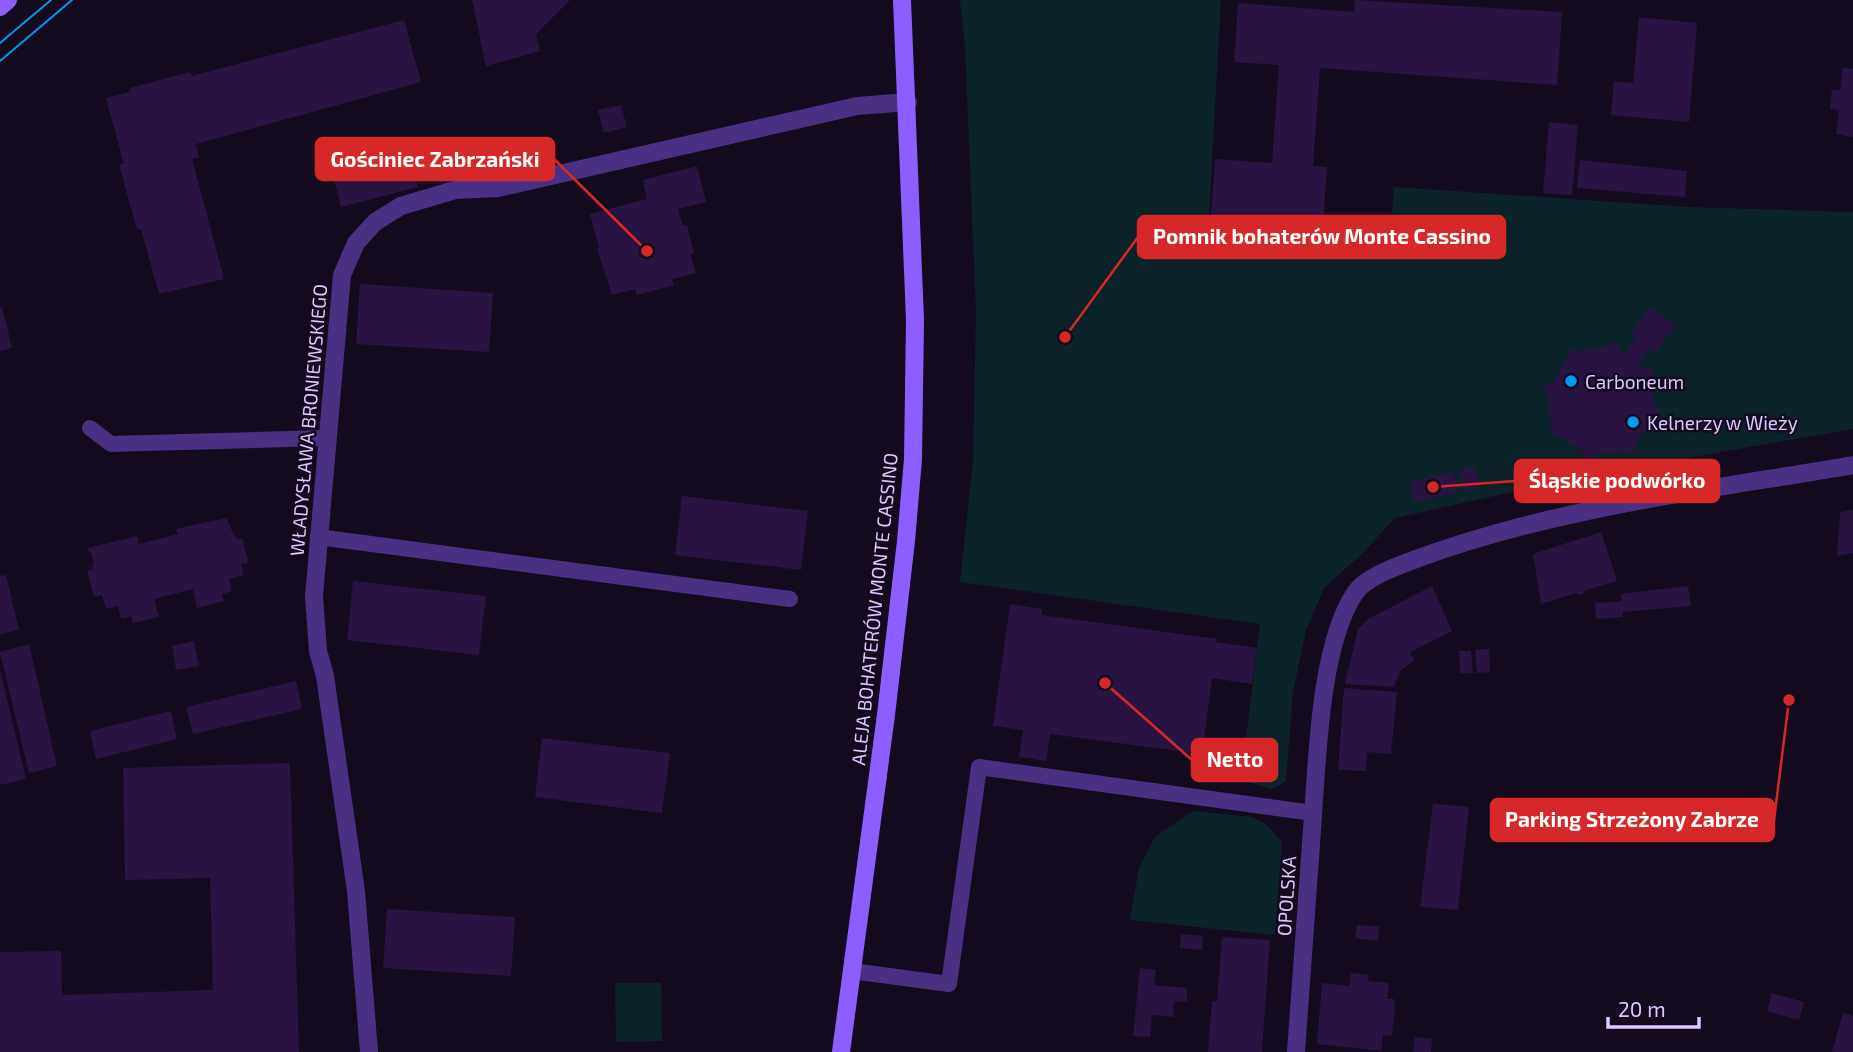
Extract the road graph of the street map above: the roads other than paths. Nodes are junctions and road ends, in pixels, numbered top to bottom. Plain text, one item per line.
1 (8, 0) edge
2 (902, 0) edge
3 (0, 7) edge
4 (908, 103) junction
5 (90, 428) dead end
6 (328, 438) junction
7 (1853, 465) edge
8 (318, 537) junction
9 (790, 599) dead end
10 (1313, 813) junction
11 (852, 971) junction
12 (369, 1052) edge
13 (841, 1052) edge
14 (1296, 1052) edge

1 - 3 street
2 - 4 street, ALEJA BOHATERÓW MONTE CASSINO
4 - 6 street, WŁADYSŁAWA BRONIEWSKIEGO
4 - 11 street, ALEJA BOHATERÓW MONTE CASSINO
5 - 6 lane
6 - 8 street, WŁADYSŁAWA BRONIEWSKIEGO
7 - 10 street, OPOLSKA
8 - 9 lane
8 - 12 street, WŁADYSŁAWA BRONIEWSKIEGO
10 - 11 lane
10 - 14 street, OPOLSKA
11 - 13 street, ALEJA BOHATERÓW MONTE CASSINO

